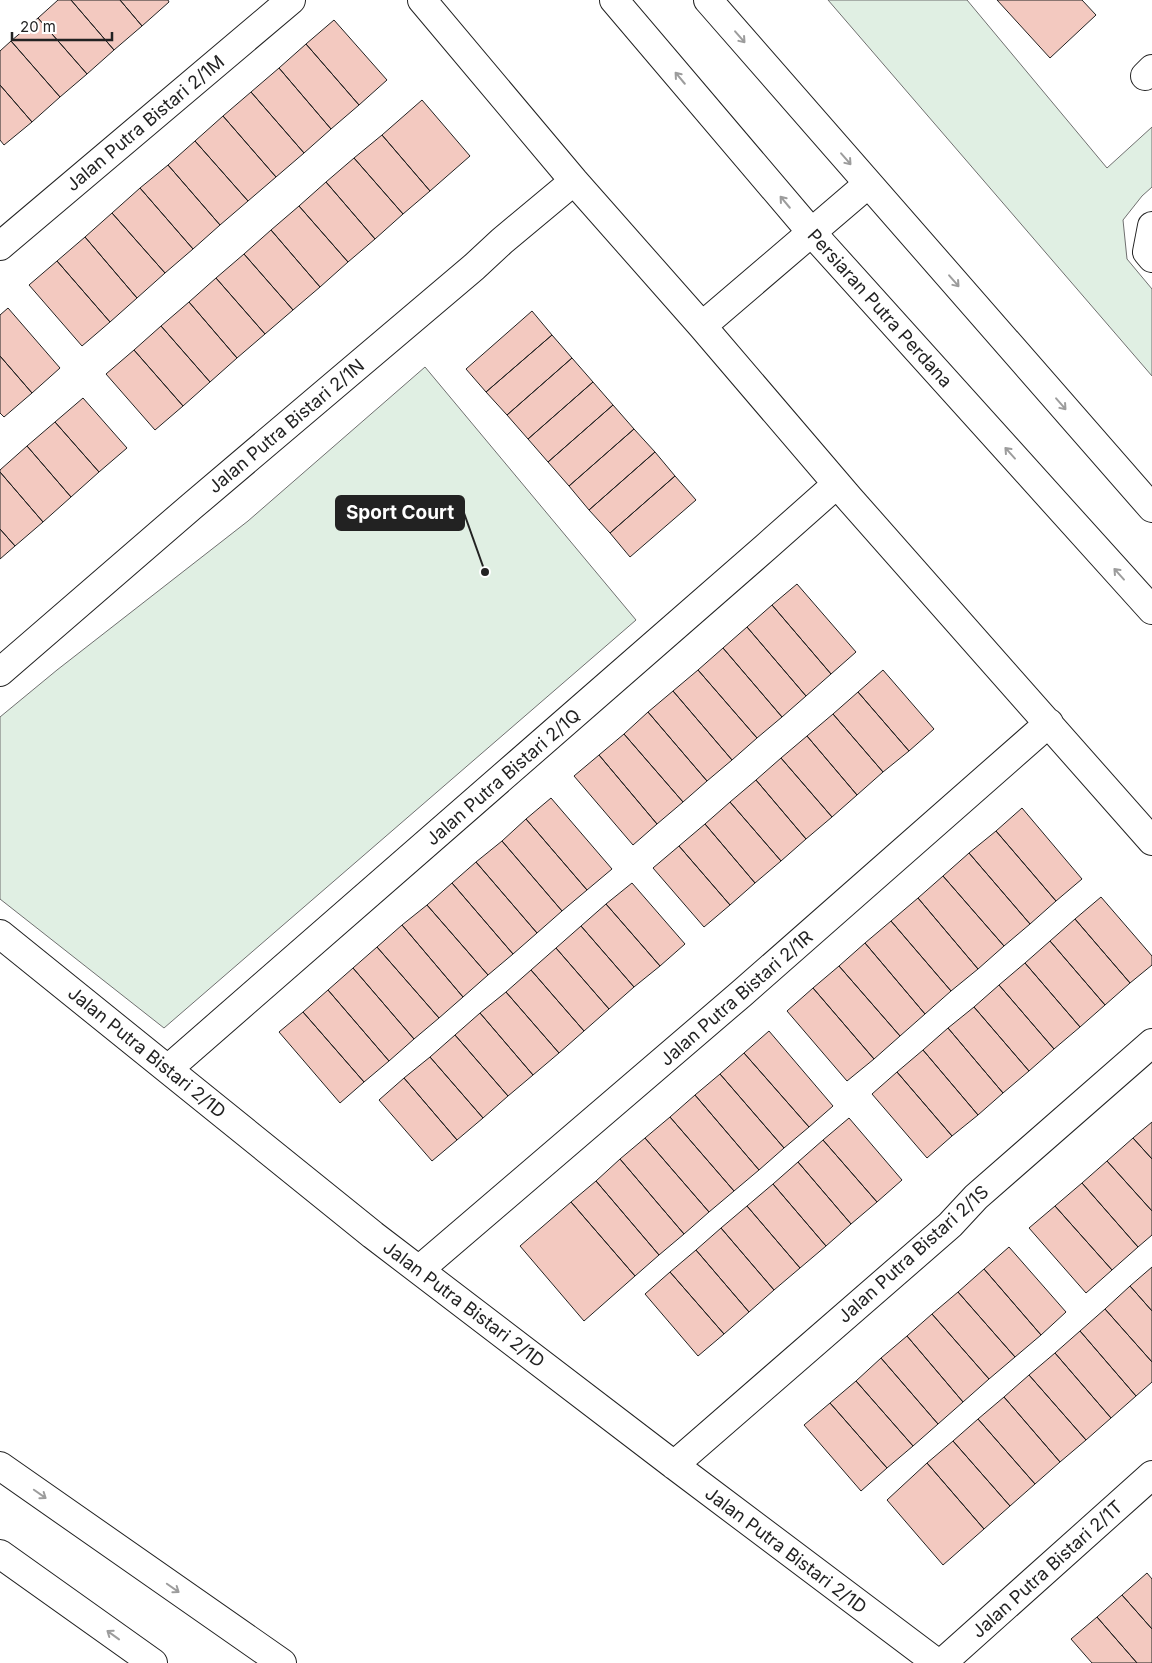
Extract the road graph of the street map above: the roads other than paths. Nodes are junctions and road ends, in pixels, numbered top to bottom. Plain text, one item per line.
1 (291, 0) edge
2 (422, 0) edge
3 (614, 0) edge
4 (708, 0) edge
5 (574, 181) junction
6 (868, 184) junction
7 (1152, 226) edge
8 (812, 233) junction
9 (0, 246) edge
10 (1152, 258) edge
11 (702, 326) junction
12 (837, 484) junction
13 (1152, 508) edge
14 (1152, 610) edge
15 (0, 672) edge
16 (1049, 723) junction
17 (1152, 841) edge
18 (0, 934) edge
19 (1152, 1043) edge
20 (168, 1069) junction
21 (419, 1270) junction
22 (674, 1465) junction
23 (0, 1466) edge
24 (1152, 1475) edge
25 (0, 1554) edge
26 (153, 1663) edge
27 (282, 1663) edge
28 (937, 1663) edge
29 (942, 1663) edge

1 - 9 main road, Jalan Putra Bistari 2/1M
2 - 5 main road
8 -> 3 main road, Persiaran Putra Perdana
4 -> 6 main road
5 - 11 main road
5 - 15 main road, Jalan Putra Bistari 2/1N
6 - 8 main road
6 -> 13 main road
7 - 10 main road
8 - 11 main road
14 -> 8 main road, Persiaran Putra Perdana
11 - 12 main road
12 - 16 main road
12 - 20 main road, Jalan Putra Bistari 2/1Q
16 - 17 main road
16 - 21 main road, Jalan Putra Bistari 2/1R
18 - 20 main road, Jalan Putra Bistari 2/1D
19 - 22 main road, Jalan Putra Bistari 2/1S
20 - 21 main road, Jalan Putra Bistari 2/1D
21 - 22 main road, Jalan Putra Bistari 2/1D
22 - 28 main road, Jalan Putra Bistari 2/1D
23 -> 27 main road
24 - 29 main road, Jalan Putra Bistari 2/1T
26 -> 25 main road

